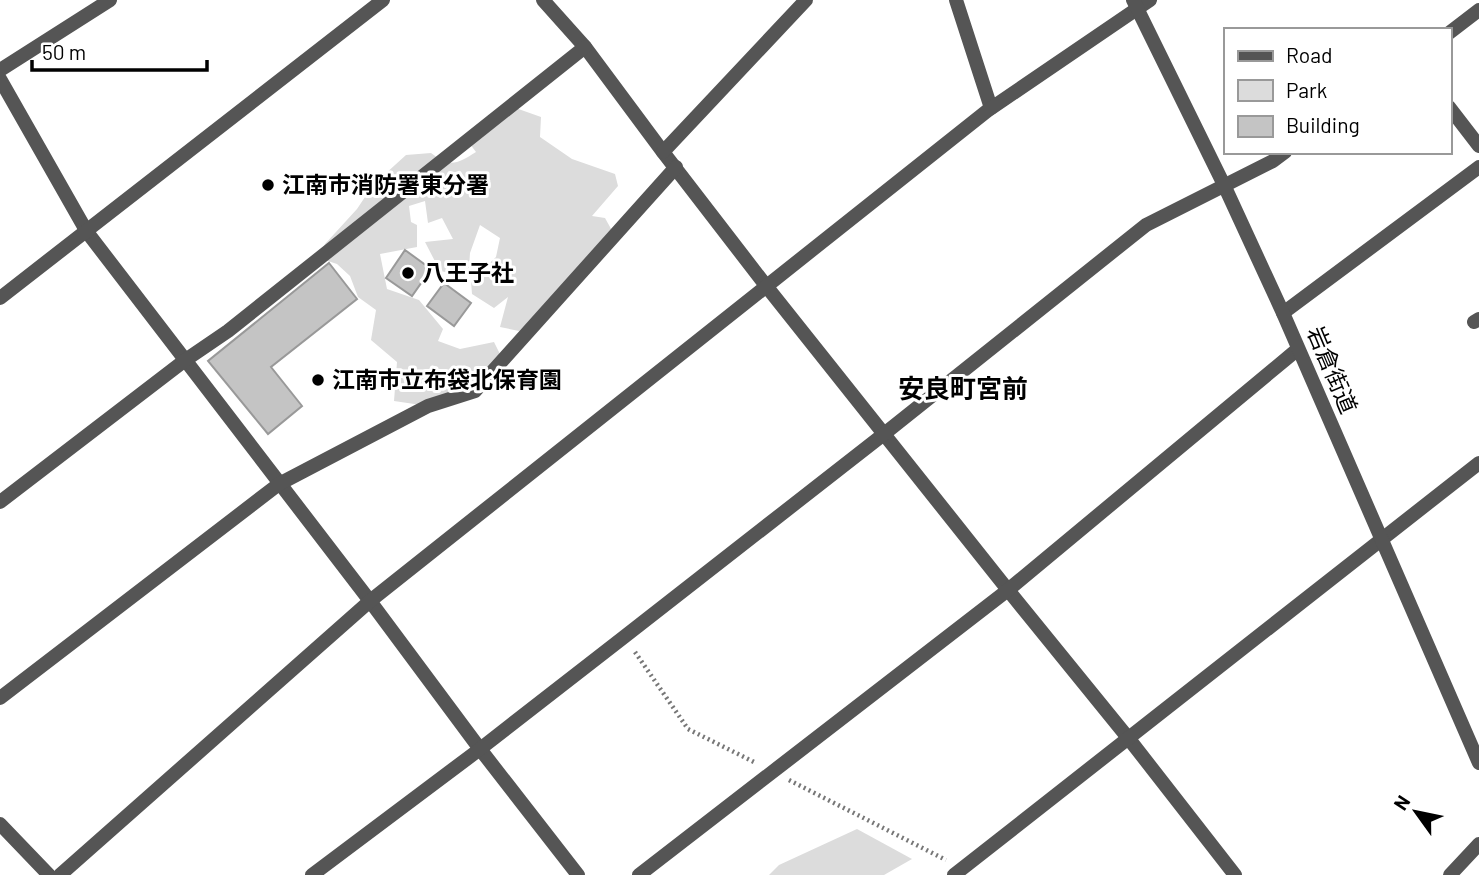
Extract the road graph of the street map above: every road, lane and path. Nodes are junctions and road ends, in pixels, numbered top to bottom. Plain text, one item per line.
1 (110, 0) edge
2 (383, 0) edge
3 (543, 0) edge
4 (806, 0) edge
5 (956, 0) edge
6 (1150, 0) edge
7 (1135, 4) edge
8 (1479, 10) edge
9 (1451, 31) edge
10 (585, 47) junction
11 (0, 70) edge
12 (0, 79) edge
13 (991, 108) junction
14 (1451, 110) edge
15 (1479, 146) edge
16 (663, 152) junction
17 (1282, 154) edge
18 (676, 167) junction
19 (1479, 167) edge
20 (1224, 186) junction
21 (87, 232) junction
22 (766, 287) junction
23 (0, 298) edge
24 (1283, 313) junction
25 (1298, 349) junction
26 (184, 361) junction
27 (884, 434) junction
28 (1479, 463) edge
29 (279, 484) junction
30 (0, 502) edge
31 (1381, 541) junction
32 (1008, 590) junction
33 (370, 601) junction
34 (0, 698) edge
35 (1129, 739) junction
36 (480, 749) junction
37 (1479, 763) edge
38 (0, 824) edge
39 (1479, 844) edge
40 (49, 875) edge
41 (60, 875) edge
42 (312, 875) edge
43 (578, 875) edge
44 (639, 875) edge
45 (954, 875) edge
46 (1236, 875) edge
47 (1450, 875) edge

1 - 11 street
2 - 21 street
3 - 10 street
4 - 16 street
5 - 13 street
6 - 7 street
7 - 13 street
7 - 20 street, 岩倉街道
8 - 9 street
10 - 16 street
10 - 26 street
12 - 21 street
13 - 22 street
14 - 15 street
16 - 18 street
17 - 20 street
18 - 22 street
18 - 29 street
19 - 24 street
20 - 24 street, 岩倉街道
20 - 27 street
21 - 23 street
21 - 26 street
22 - 27 street
22 - 33 street
24 - 25 street, 岩倉街道
25 - 31 street, 岩倉街道
25 - 32 street
26 - 29 street
26 - 30 street
27 - 32 street
27 - 36 street
28 - 31 street
29 - 33 street
29 - 34 street
31 - 35 street
31 - 37 street, 岩倉街道
32 - 35 street
32 - 44 street
33 - 36 street
33 - 41 street
35 - 45 street
35 - 46 street
36 - 42 street
36 - 43 street
38 - 40 street
39 - 47 street

